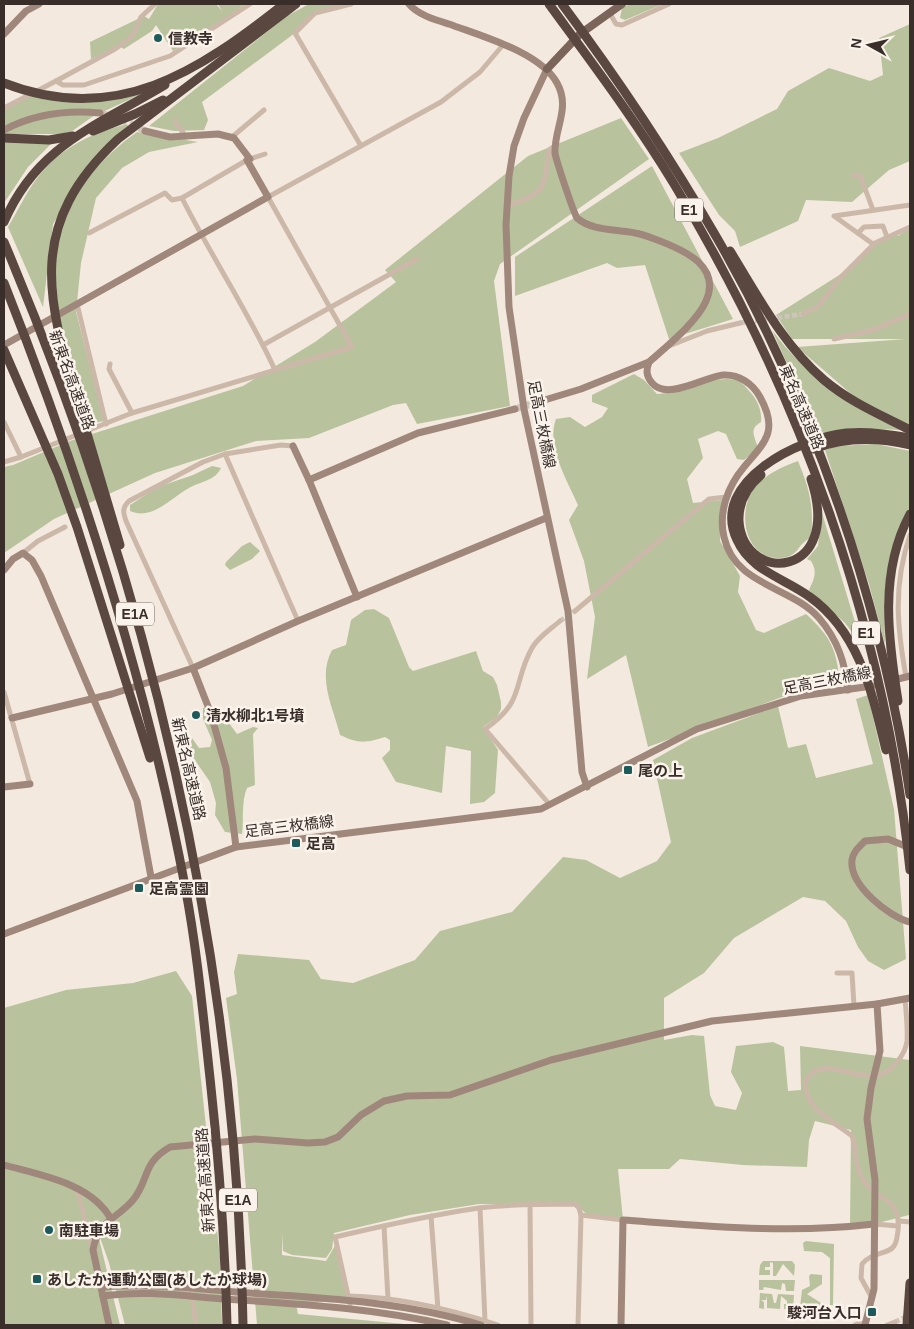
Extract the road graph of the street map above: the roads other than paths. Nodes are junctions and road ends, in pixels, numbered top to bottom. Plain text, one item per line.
1 (39, 4) edge
2 (155, 4) edge
3 (250, 4) edge
4 (284, 4) edge
5 (296, 4) edge
6 (351, 4) edge
7 (409, 4) edge
8 (549, 4) edge
9 (562, 4) edge
10 (622, 4) edge
11 (669, 4) edge
12 (609, 12) junction
13 (4, 34) edge
14 (503, 45) junction
15 (547, 69) junction
16 (195, 80) junction
17 (56, 82) junction
18 (4, 83) edge
19 (144, 93) junction
20 (633, 102) junction
21 (4, 108) edge
22 (264, 110) dead end
23 (100, 113) tunnel mouth
24 (175, 121) dead end
25 (4, 130) edge
26 (145, 131) tunnel mouth
27 (186, 137) junction
28 (232, 137) junction
29 (4, 138) edge
30 (556, 145) junction
31 (361, 146) junction
32 (265, 154) dead end
33 (247, 160) junction
34 (853, 176) dead end
35 (268, 196) junction
36 (182, 198) junction
37 (910, 205) edge
38 (507, 206) junction
39 (873, 210) junction
40 (4, 222) edge
41 (910, 227) edge
42 (89, 233) dead end
43 (858, 233) junction
44 (201, 235) junction
45 (887, 237) junction
46 (4, 242) edge
47 (873, 244) junction
48 (417, 259) dead end
49 (4, 282) edge
50 (75, 305) junction
51 (329, 308) junction
52 (803, 314) tunnel mouth
53 (910, 314) edge
54 (740, 323) tunnel mouth
55 (834, 339) dead end
56 (4, 345) edge
57 (263, 345) junction
58 (664, 348) junction
59 (4, 350) edge
60 (649, 362) junction
61 (110, 364) dead end
62 (274, 370) junction
63 (538, 402) tunnel mouth
64 (515, 409) tunnel mouth
65 (132, 413) junction
66 (4, 422) edge
67 (104, 425) junction
68 (910, 430) edge
69 (910, 438) edge
70 (910, 445) edge
71 (293, 446) joint
72 (225, 454) junction
73 (21, 457) junction
74 (4, 462) edge
75 (808, 463) junction
76 (309, 480) junction
77 (726, 497) junction
78 (910, 514) edge
79 (546, 518) junction
80 (65, 527) dead end
81 (910, 535) edge
82 (22, 553) junction
83 (4, 570) edge
84 (356, 597) junction
85 (575, 611) tunnel mouth
86 (298, 621) junction
87 (560, 621) tunnel mouth
88 (193, 668) junction
89 (151, 674) junction
90 (907, 677) edge
91 (848, 690) junction
92 (4, 692) edge
93 (93, 699) junction
94 (12, 718) junction
95 (906, 771) junction
96 (30, 784) joint
97 (4, 787) edge
98 (587, 787) junction
99 (910, 795) edge
100 (550, 805) junction
101 (902, 810) junction
102 (236, 847) junction
103 (910, 848) edge
104 (910, 870) edge
105 (154, 876) junction
106 (185, 886) junction
107 (910, 922) edge
108 (4, 934) edge
109 (837, 974) dead end
110 (908, 998) edge
111 (877, 1004) junction
112 (854, 1006) junction
113 (874, 1076) junction
114 (4, 1165) edge
115 (77, 1188) junction
116 (875, 1194) junction
117 (530, 1204) junction
118 (480, 1208) junction
119 (581, 1215) junction
120 (431, 1216) junction
121 (111, 1219) junction
122 (623, 1220) junction
123 (900, 1222) junction
124 (910, 1222) edge
125 (874, 1224) junction
126 (384, 1226) junction
127 (93, 1250) junction
128 (874, 1254) junction
129 (910, 1283) edge
130 (102, 1287) junction
131 (194, 1289) junction
132 (104, 1296) junction
133 (194, 1297) junction
134 (267, 1298) junction
135 (349, 1298) junction
136 (872, 1298) junction
137 (388, 1299) junction
138 (352, 1309) junction
139 (438, 1309) junction
140 (866, 1322) edge
141 (895, 1322) dead end
142 (483, 1323) edge
143 (109, 1325) edge
144 (196, 1325) edge
145 (227, 1325) edge
146 (242, 1325) edge
147 (447, 1325) edge
148 (498, 1325) edge
149 (531, 1325) edge
150 (578, 1325) edge
151 (621, 1325) edge
152 (855, 1325) edge
153 (887, 1325) edge
154 (907, 1325) edge

1 - 13 street
2 - 17 street
3 - 17 street
4 - 19 highway
5 - 16 highway
6 - 31 street
7 - 14 street
8 - 75 highway, 東名高速道路 / E1
9 - 20 highway, 東名高速道路 / E1
10 - 12 main road
11 - 12 street
12 - 15 main road
14 - 15 street
14 - 31 street
15 - 30 street
15 - 38 street, 足高三枚橋線
16 - 29 highway
16 - 89 highway
17 - 21 street
18 - 19 highway
19 - 40 highway
20 - 68 highway
20 - 95 highway, 東名高速道路 / E1
22 - 28 street
23 - 25 street
24 - 27 street
26 - 27 street
27 - 28 street
28 - 33 street
30 - 38 street
30 - 58 street
31 - 35 street
32 - 33 street
33 - 35 street
33 - 36 street
34 - 39 street
35 - 44 street
35 - 51 street
36 - 42 street
36 - 44 street
37 - 39 street
38 - 79 street, 足高三枚橋線
39 - 43 street
41 - 45 street
43 - 45 street
43 - 47 street
44 - 50 street
44 - 57 street
45 - 47 street
46 - 89 highway, 新東名高速道路 / E1A
47 - 52 street
48 - 51 street
49 - 106 highway, 新東名高速道路 / E1A
50 - 56 street
50 - 67 street
51 - 57 street
51 - 62 street
53 - 55 street
54 - 58 street
57 - 62 street
58 - 60 street
59 - 106 highway
60 - 63 street
60 - 77 street
61 - 65 street
62 - 65 street
64 - 76 street
65 - 67 street
66 - 73 street
67 - 73 street
69 - 101 highway
70 - 75 highway
71 - 72 street
71 - 76 street
72 - 86 street
72 - 88 street
73 - 74 street
75 - 101 highway, 東名高速道路 / E1
76 - 84 street
77 - 85 street
77 - 91 street
78 - 95 highway
79 - 84 street
79 - 98 street, 足高三枚橋線
80 - 82 street
81 - 90 street
82 - 83 street
82 - 93 street
84 - 86 street
86 - 88 street
87 - 100 street
88 - 93 street
88 - 102 street
89 - 146 highway, 新東名高速道路 / E1A
90 - 91 street, 足高三枚橋線
91 - 98 street, 足高三枚橋線
92 - 94 street
93 - 94 street
93 - 105 street
94 - 96 street
95 - 99 highway, 東名高速道路 / E1
96 - 97 street
98 - 100 street, 足高三枚橋線
100 - 102 street, 足高三枚橋線
101 - 104 highway, 東名高速道路 / E1
102 - 105 street, 足高三枚橋線
103 - 107 street
105 - 108 street, 足高三枚橋線
106 - 145 highway, 新東名高速道路 / E1A
109 - 112 street
110 - 111 street
110 - 113 street
111 - 112 street
111 - 113 street
112 - 121 street
113 - 116 street
113 - 116 street
114 - 115 street
115 - 121 street
115 - 127 street
116 - 123 street
116 - 125 street
117 - 118 street
117 - 119 street
117 - 149 street
118 - 120 street
118 - 142 street
119 - 122 street
119 - 150 street
120 - 126 street
120 - 139 street
121 - 127 street
122 - 125 street
122 - 151 street
123 - 124 street
123 - 125 street
123 - 128 street
125 - 128 street
126 - 135 street
126 - 137 street
127 - 130 street
128 - 136 street
128 - 136 street
129 - 154 highway
130 - 131 street
130 - 132 street
131 - 133 street
131 - 134 street
132 - 133 street
132 - 143 street
133 - 134 street
133 - 144 street
134 - 135 street
134 - 138 street
135 - 137 street
135 - 138 street
135 - 142 street
136 - 140 street
137 - 139 street
138 - 147 street
139 - 142 street
140 - 152 street
141 - 153 street
142 - 148 street

